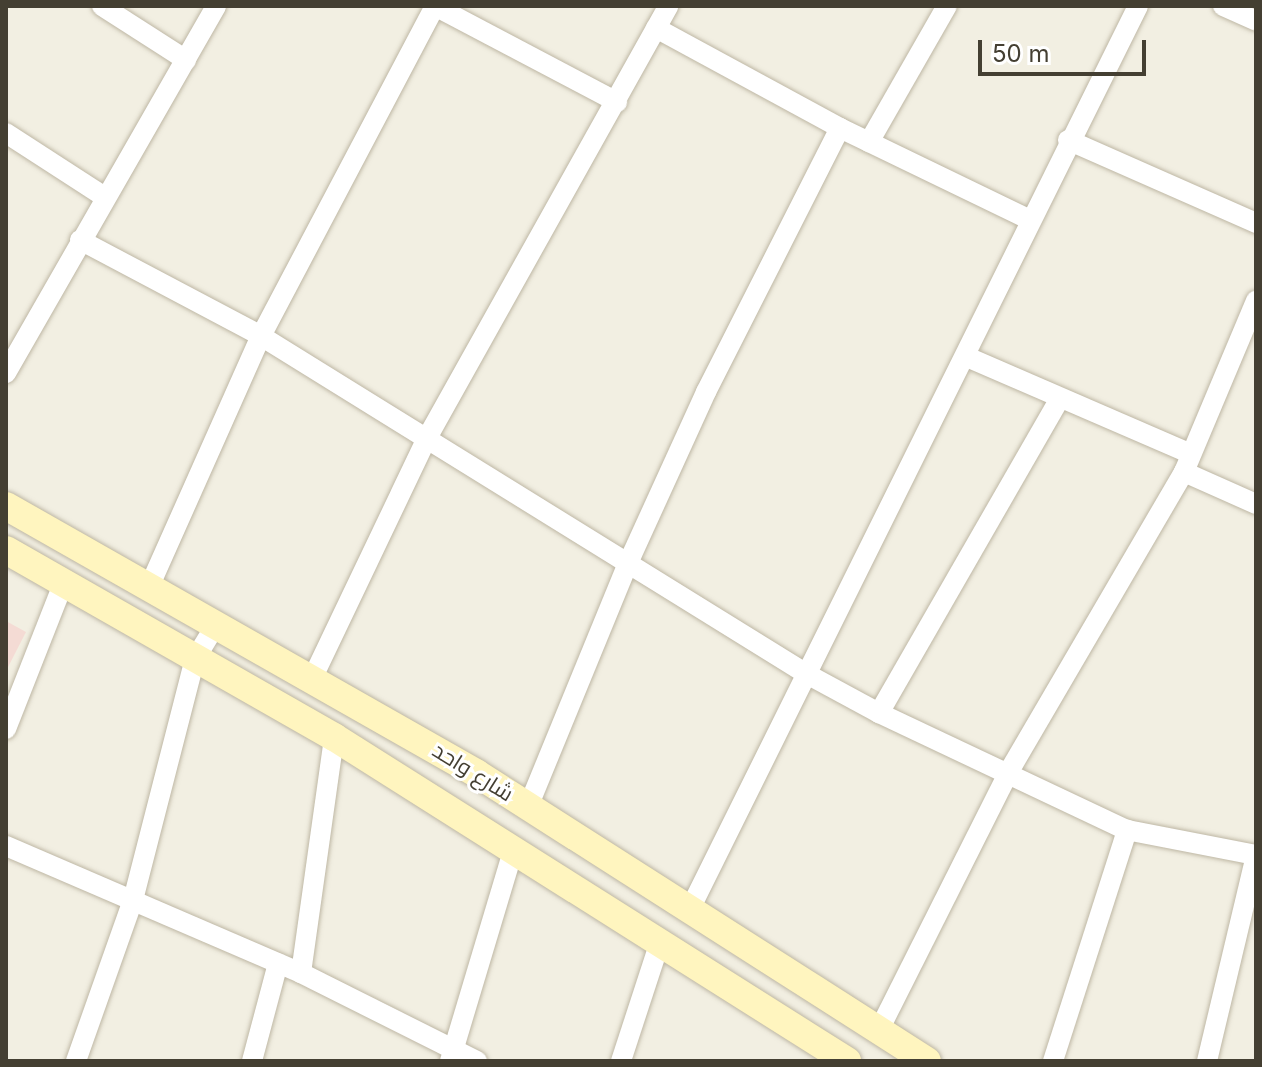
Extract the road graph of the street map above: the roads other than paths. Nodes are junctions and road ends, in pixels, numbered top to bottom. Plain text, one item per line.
1 (102, 6) edge
2 (216, 6) edge
3 (435, 6) edge
4 (668, 6) edge
5 (947, 6) edge
6 (1138, 6) edge
7 (1223, 6) edge
8 (1256, 21) edge
9 (656, 28) junction
10 (186, 60) junction
11 (617, 102) junction
12 (840, 128) junction
13 (6, 133) edge
14 (1068, 140) junction
15 (869, 142) junction
16 (105, 197) junction
17 (1028, 219) junction
18 (1256, 223) edge
19 (80, 240) junction
20 (1256, 301) edge
21 (261, 336) junction
22 (967, 357) junction
23 (6, 373) edge
24 (1059, 400) junction
25 (427, 438) junction
26 (1187, 463) junction
27 (1256, 504) edge
28 (6, 506) edge
29 (6, 550) edge
30 (629, 561) junction
31 (64, 582) junction
32 (150, 585) junction
33 (217, 623) junction
34 (195, 659) junction
35 (805, 673) junction
36 (313, 677) junction
37 (879, 713) junction
38 (6, 729) edge
39 (334, 737) junction
40 (1008, 773) junction
41 (528, 807) junction
42 (1127, 830) junction
43 (6, 846) edge
44 (514, 848) junction
45 (1256, 855) edge
46 (133, 900) junction
47 (689, 911) junction
48 (660, 942) junction
49 (278, 963) junction
50 (301, 973) junction
51 (878, 1032) junction
52 (451, 1055) edge
53 (76, 1061) edge
54 (252, 1061) edge
55 (477, 1061) edge
56 (621, 1061) edge
57 (847, 1061) edge
58 (927, 1061) edge
59 (1053, 1061) edge
60 (1207, 1061) edge

1 - 10 street
2 - 10 street
3 - 11 street
3 - 21 street
4 - 9 street
5 - 15 street
6 - 14 street
7 - 8 street
9 - 11 street
9 - 12 street
10 - 16 street
11 - 25 street
12 - 15 street
12 - 30 street
13 - 16 street
14 - 17 street
14 - 18 street
15 - 17 street
16 - 19 street
17 - 22 street
19 - 21 street
19 - 23 street
20 - 26 street
21 - 25 street
21 - 32 street
22 - 24 street
22 - 35 street
24 - 26 street
24 - 37 street
25 - 30 street
25 - 36 street
26 - 27 street
26 - 40 street
28 - 32 street, شارع واحد
29 - 31 street, شارع واحد
30 - 35 street
30 - 41 street
31 - 34 street, شارع واحد
31 - 38 street
32 - 33 street, شارع واحد
33 - 34 street
33 - 36 street, شارع واحد
34 - 39 street, شارع واحد
34 - 46 street
35 - 37 street
35 - 47 street
36 - 41 street, شارع واحد
37 - 40 street
39 - 44 street, شارع واحد
39 - 50 street
40 - 42 street
40 - 51 street
41 - 47 street, شارع واحد
42 - 45 street
42 - 59 street
43 - 46 street
44 - 48 street, شارع واحد
44 - 52 street
45 - 60 street
46 - 49 street
46 - 53 street
47 - 51 street, شارع واحد
48 - 56 street
48 - 57 street, شارع واحد
49 - 50 street
49 - 54 street
50 - 52 street
51 - 58 street, شارع واحد
52 - 55 street

